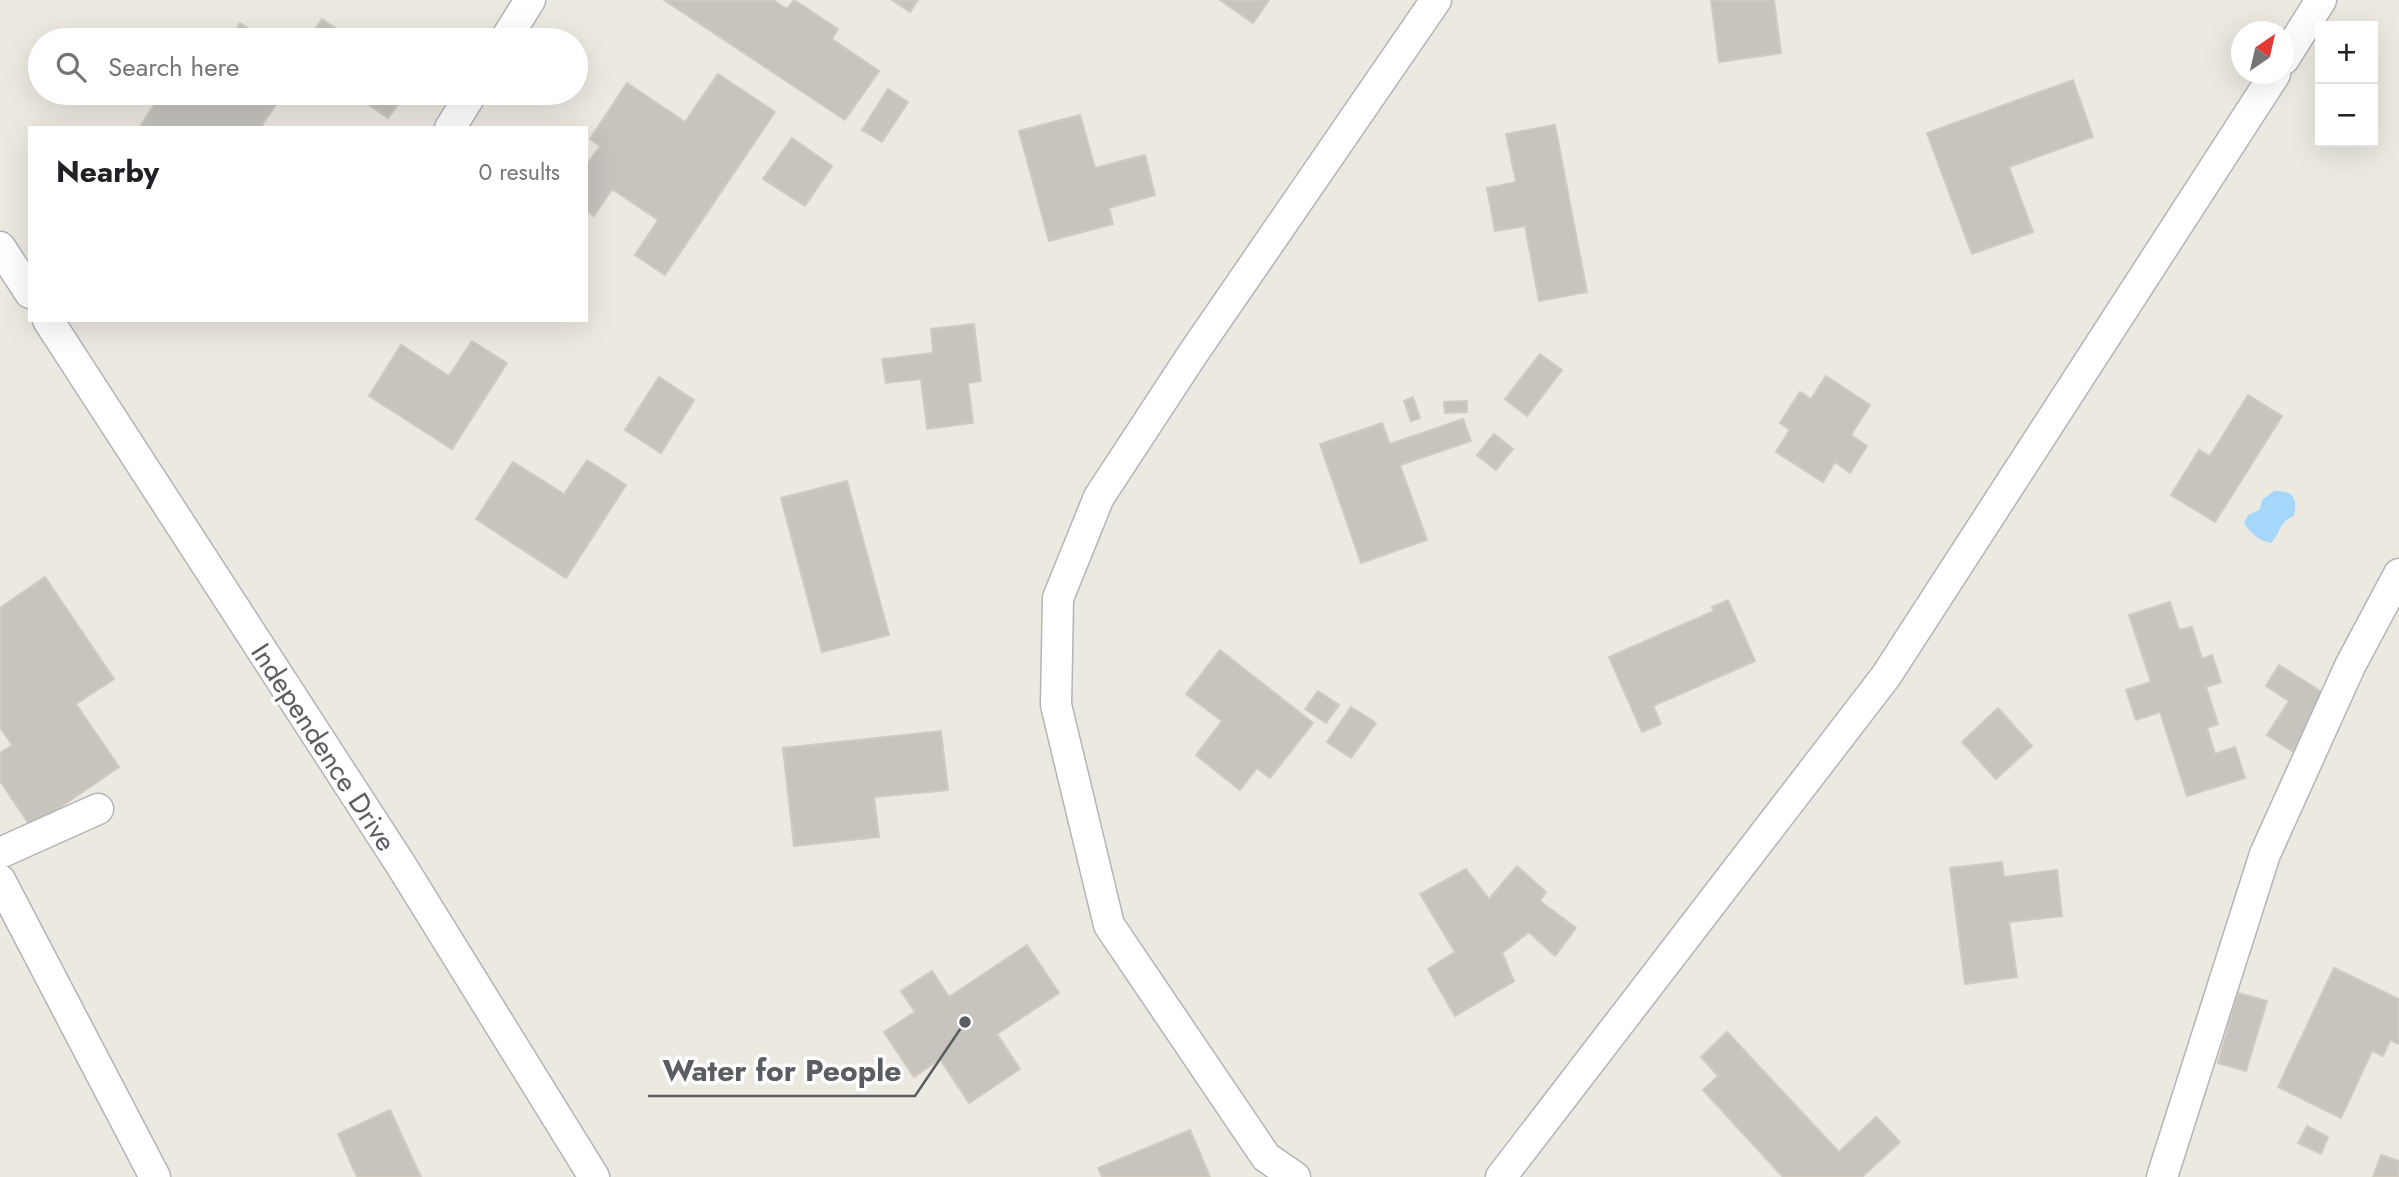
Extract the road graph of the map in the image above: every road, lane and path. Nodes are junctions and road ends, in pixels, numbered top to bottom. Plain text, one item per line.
1 (530, 0) edge
2 (1436, 0) edge
3 (2321, 0) edge
4 (512, 28) edge
5 (2294, 43) edge
6 (2269, 84) edge
7 (464, 105) edge
8 (451, 126) edge
9 (0, 247) edge
10 (28, 290) edge
11 (49, 322) edge
12 (2399, 574) edge
13 (98, 809) dead end
14 (0, 853) edge
15 (0, 880) edge
16 (156, 1177) edge
17 (594, 1177) edge
18 (1295, 1177) edge
19 (1501, 1177) edge
20 (2162, 1177) edge

1 - 4 street
2 - 18 street
3 - 5 street
6 - 19 street
7 - 8 street
9 - 10 street
11 - 17 street, Independence Drive
12 - 20 street
13 - 14 street
15 - 16 street

